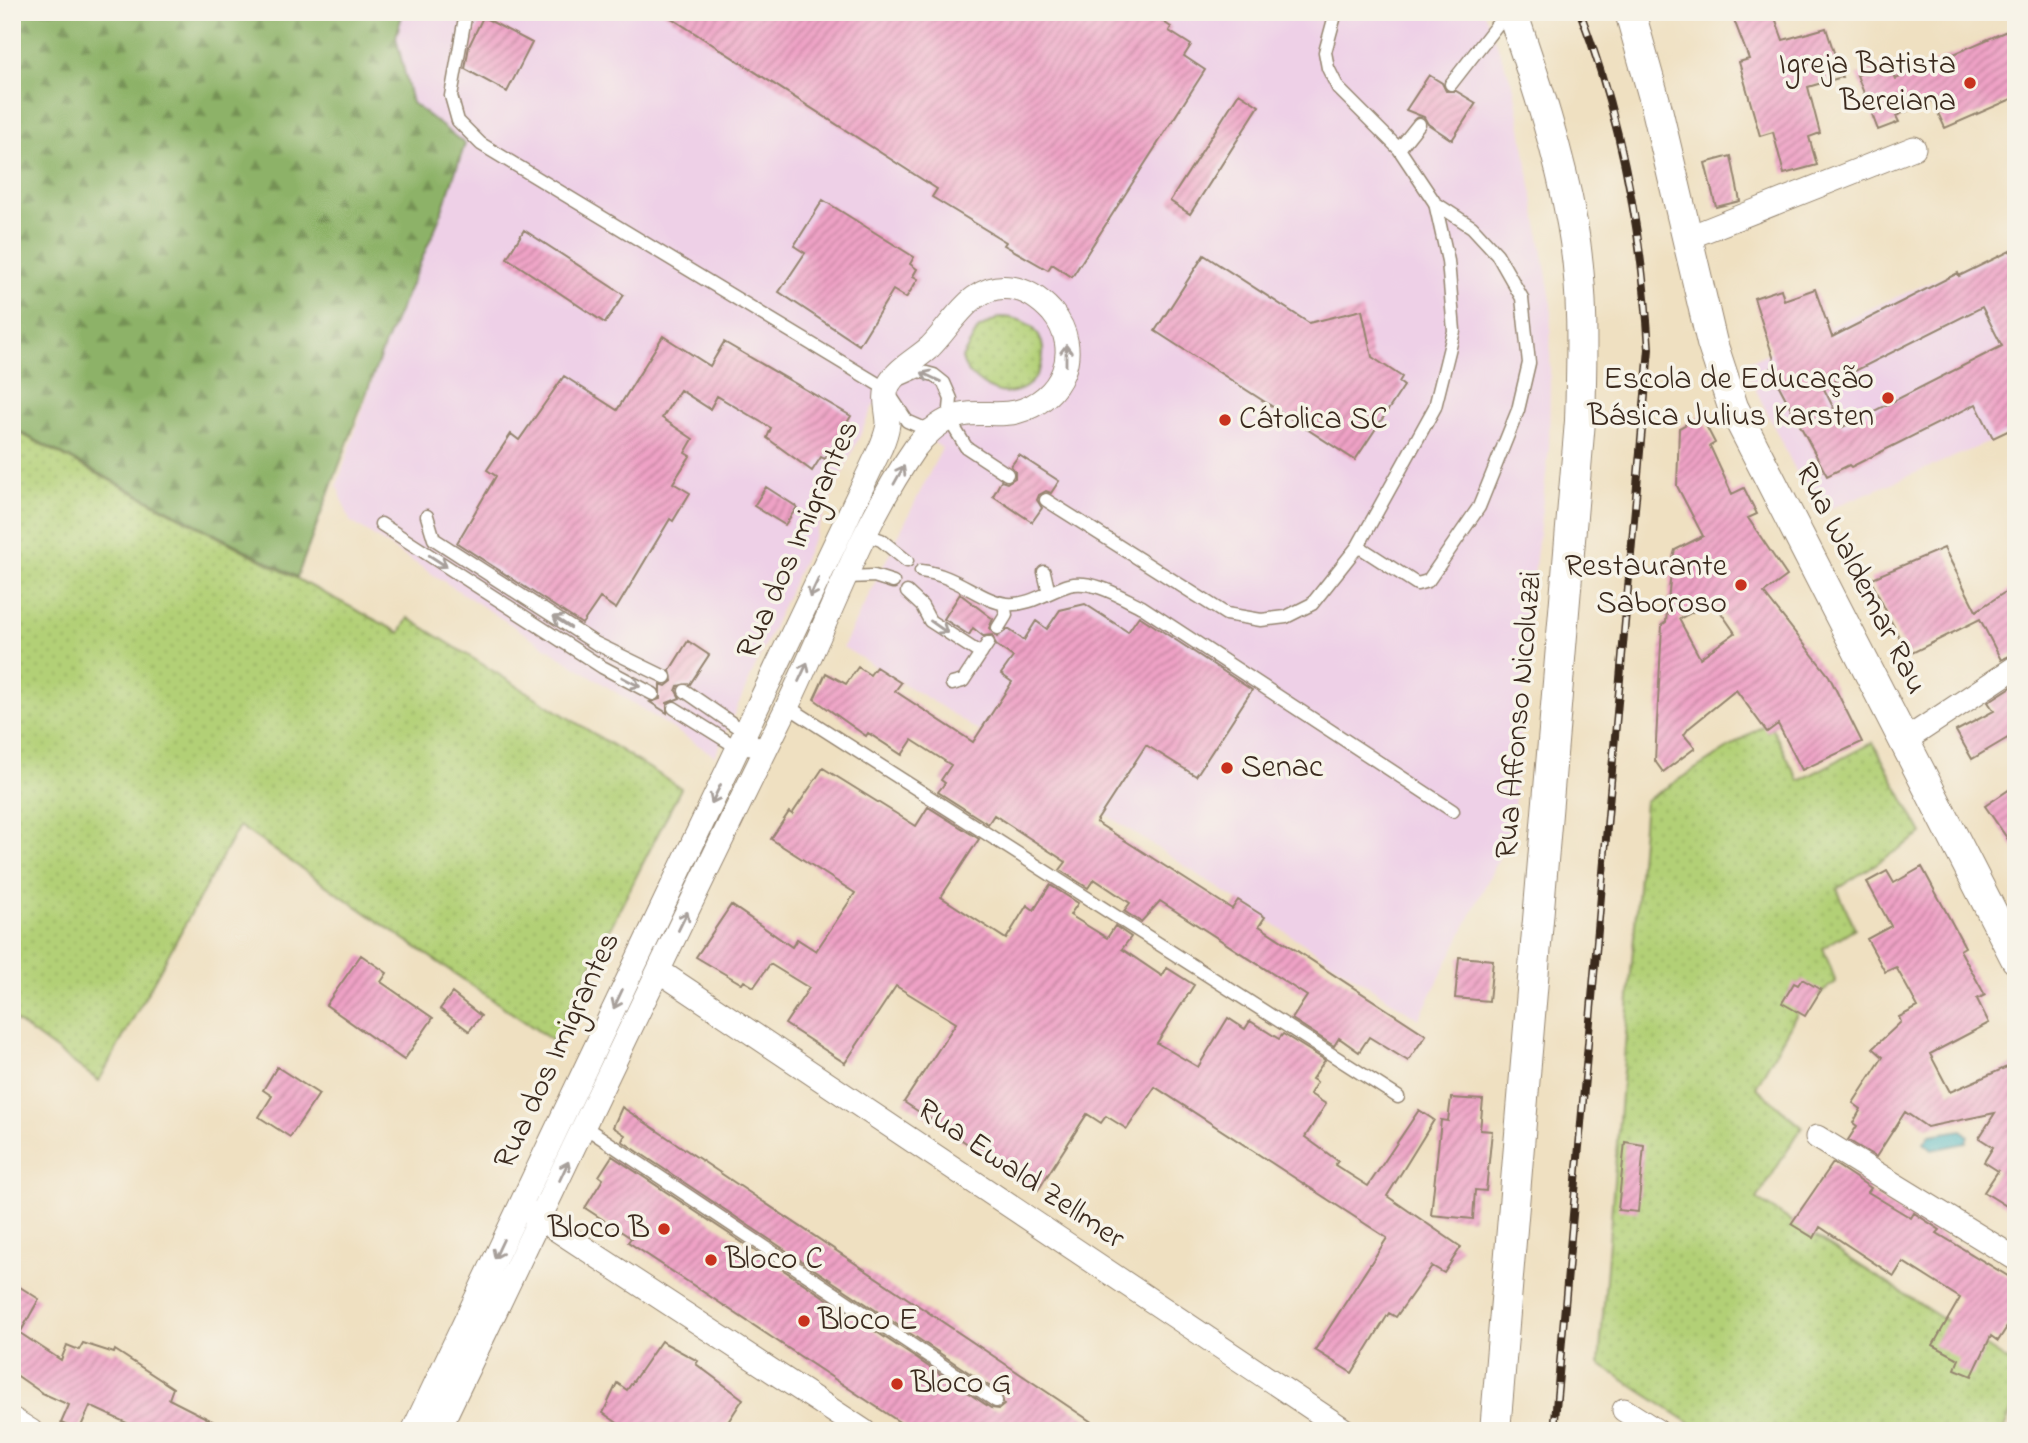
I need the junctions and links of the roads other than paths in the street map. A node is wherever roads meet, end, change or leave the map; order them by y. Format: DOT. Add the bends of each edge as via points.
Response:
graph roads {
  1 [pos="466,12"];
  2 [pos="1336,12"];
  3 [pos="1509,12"];
  4 [pos="1630,12"];
  5 [pos="1451,84"];
  6 [pos="1419,124"];
  7 [pos="1914,148"];
  8 [pos="1399,149"];
  9 [pos="1434,203"];
  10 [pos="1687,238"];
  11 [pos="886,389"];
  12 [pos="949,419"];
  13 [pos="1007,474"];
  14 [pos="1046,500"];
  15 [pos="427,516"];
  16 [pos="381,524"];
  17 [pos="843,527"];
  18 [pos="866,535"];
  19 [pos="1358,546"];
  20 [pos="906,561"];
  21 [pos="921,570"];
  22 [pos="1044,572"];
  23 [pos="847,578"];
  24 [pos="893,582"];
  25 [pos="907,592"];
  26 [pos="1049,593"];
  27 [pos="1004,604"];
  28 [pos="998,628"];
  29 [pos="2016,667"];
  30 [pos="665,677"];
  31 [pos="952,684"];
  32 [pos="685,691"];
  33 [pos="653,694"];
  34 [pos="787,706"];
  35 [pos="674,708"];
  36 [pos="742,740"];
  37 [pos="1904,741"];
  38 [pos="764,751"];
  39 [pos="1453,811"];
  40 [pos="2016,959"];
  41 [pos="659,971"];
  42 [pos="1398,1097"];
  43 [pos="585,1127"];
  44 [pos="1817,1137"];
  45 [pos="519,1206"];
  46 [pos="541,1219"];
  47 [pos="2016,1259"];
  48 [pos="456,1368"];
  49 [pos="996,1401"];
  50 [pos="1623,1410"];
  51 [pos="12,1419"];
  52 [pos="31,1431"];
  53 [pos="412,1431"];
  54 [pos="438,1431"];
  55 [pos="864,1431"];
  56 [pos="1346,1431"];
  57 [pos="1494,1431"];
  58 [pos="1657,1431"];
  1 -- 11 [label="lane" via="451,96 458,121 481,144"];
  2 -- 8 [label="lane" via="1325,52 1328,68 1338,88"];
  3 -- 5 [label="lane"];
  3 -- 57 [label="street, Rua Affonso Nicoluzzi" via="1544,105 1573,225 1582,358 1513,1244"];
  4 -- 10 [label="street, Rua Waldemar Rau"];
  6 -- 8 [label="lane"];
  7 -- 10 [label="street"];
  8 -- 9 [label="lane"];
  9 -- 19 [label="lane" via="1448,261 1454,331 1435,407"];
  9 -- 19 [label="lane" via="1472,227 1497,254 1522,298 1529,363 1518,410 1479,507 1428,581 1417,584"];
  10 -- 37 [label="street, Rua Waldemar Rau" via="1720,373 1733,407"];
  11 -- 12 [label="lane" via="899,413 914,426 923,428"];
  12 -- 11 [label="lane, one-way" via="951,399 934,375 910,374"];
  12 -- 11 [label="street, Rua dos Imigrantes, one-way" via="976,412 1016,412 1051,393 1064,376 1069,359 1066,339 1056,316 1039,299 1016,288 998,287 981,294"];
  11 -- 17 [label="street, Rua dos Imigrantes" via="888,425"];
  12 -- 13 [label="lane" via="966,447"];
  18 -- 12 [label="street, Rua dos Imigrantes, one-way" via="916,446"];
  14 -- 19 [label="lane" via="1226,614 1261,620 1286,617 1312,604"];
  30 -- 15 [label="lane, one-way" via="595,643 434,539"];
  16 -- 33 [label="lane, one-way" via="602,667"];
  17 -- 18 [label="lane"];
  17 -- 36 [label="street, Rua dos Imigrantes, one-way"];
  18 -- 20 [label="lane" via="881,540"];
  18 -- 23 [label="street, Rua dos Imigrantes"];
  21 -- 27 [label="lane" via="948,576"];
  22 -- 26 [label="lane"];
  23 -- 24 [label="lane" via="874,576"];
  34 -- 23 [label="street, Rua dos Imigrantes, one-way"];
  25 -- 31 [label="lane, one-way" via="930,621 984,649 963,681"];
  26 -- 27 [label="lane" via="1020,604"];
  26 -- 39 [label="lane" via="1072,584 1093,586 1142,607"];
  27 -- 28 [label="lane" via="1006,615"];
  29 -- 37 [label="street"];
  32 -- 36 [label="lane"];
  34 -- 38 [label="street, Rua dos Imigrantes"];
  34 -- 42 [label="lane"];
  35 -- 36 [label="lane"];
  36 -- 38 [label="lane"];
  36 -- 45 [label="street, Rua dos Imigrantes, one-way"];
  37 -- 40 [label="street, Rua Waldemar Rau"];
  41 -- 38 [label="street, Rua dos Imigrantes, one-way"];
  41 -- 43 [label="street, Rua dos Imigrantes"];
  41 -- 56 [label="street, Rua Ewald Zellmer"];
  46 -- 43 [label="street, Rua dos Imigrantes, one-way"];
  43 -- 49 [label="lane"];
  44 -- 47 [label="street"];
  45 -- 46 [label="street"];
  45 -- 48 [label="street, Rua dos Imigrantes, one-way"];
  46 -- 48 [label="street, Rua dos Imigrantes"];
  46 -- 55 [label="street"];
  48 -- 53 [label="street, Rua dos Imigrantes"];
  48 -- 54 [label="street, Rua dos Imigrantes"];
  50 -- 58 [label="street"];
  51 -- 52 [label="street"];
}
